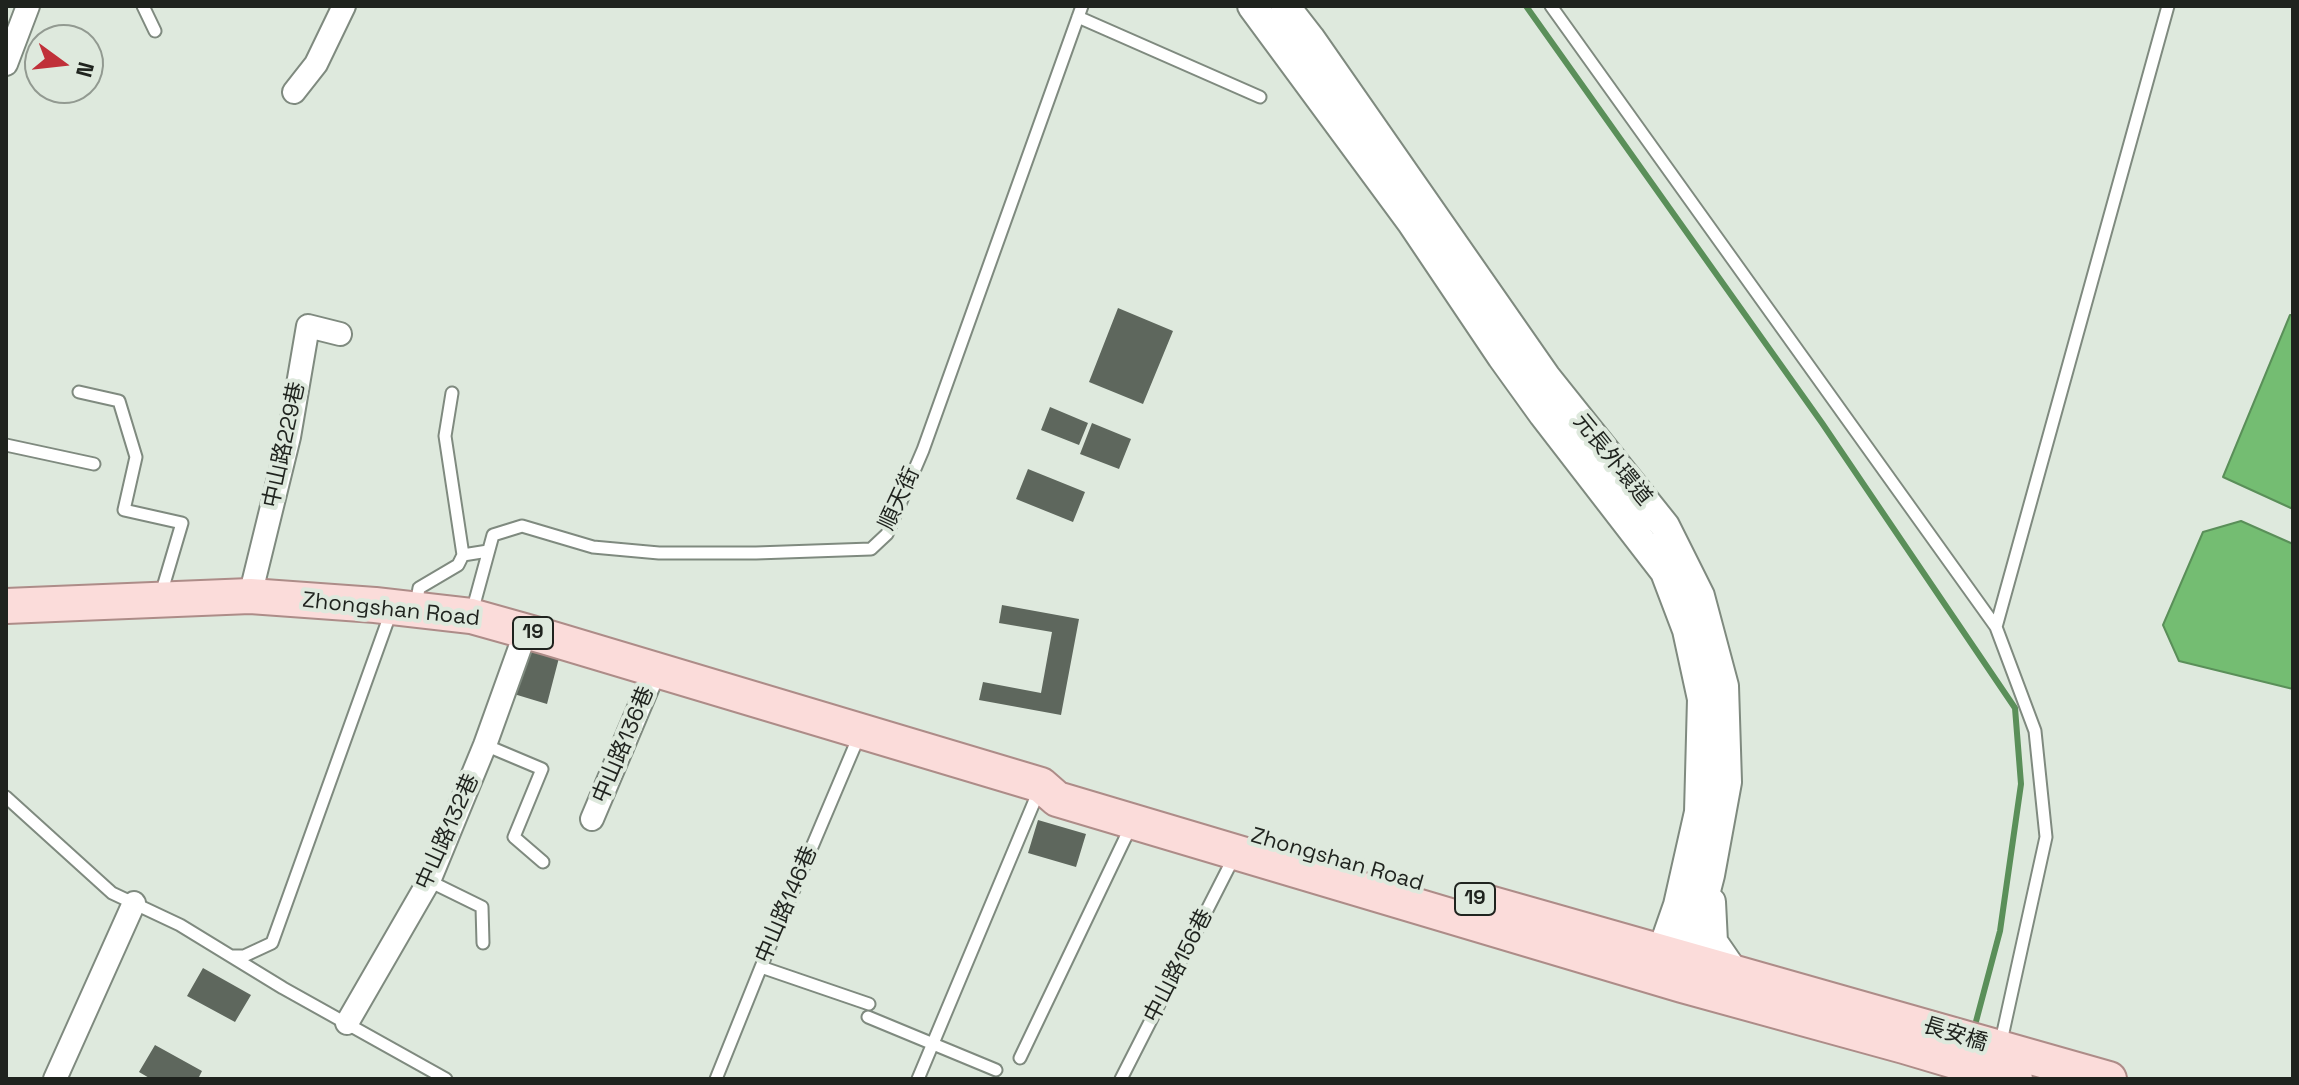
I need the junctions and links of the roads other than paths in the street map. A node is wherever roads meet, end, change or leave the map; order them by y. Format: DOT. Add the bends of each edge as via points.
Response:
graph roads {
  1 [pos="28,6"];
  2 [pos="143,6"];
  3 [pos="344,6"];
  4 [pos="1252,6"];
  5 [pos="1285,6"];
  6 [pos="1551,6"];
  7 [pos="2168,6"];
  8 [pos="1080,12"];
  9 [pos="155,31"];
  10 [pos="6,64"];
  11 [pos="294,92"];
  12 [pos="1260,97"];
  13 [pos="340,334"];
  14 [pos="79,392"];
  15 [pos="452,393"];
  16 [pos="6,445"];
  17 [pos="94,464"];
  18 [pos="488,551"];
  19 [pos="463,555"];
  20 [pos="250,596"];
  21 [pos="160,599"];
  22 [pos="6,606"];
  23 [pos="404,610"];
  24 [pos="471,616"];
  25 [pos="1996,627"];
  26 [pos="526,631"];
  27 [pos="655,670"];
  28 [pos="860,733"];
  29 [pos="485,745"];
  30 [pos="1041,785"];
  31 [pos="6,797"];
  32 [pos="592,819"];
  33 [pos="1133,822"];
  34 [pos="1236,853"];
  35 [pos="543,862"];
  36 [pos="1710,875"];
  37 [pos="429,881"];
  38 [pos="134,903"];
  39 [pos="483,943"];
  40 [pos="232,956"];
  41 [pos="761,967"];
  42 [pos="1671,969"];
  43 [pos="1735,974"];
  44 [pos="869,1004"];
  45 [pos="868,1017"];
  46 [pos="347,1023"];
  47 [pos="1907,1034"];
  48 [pos="935,1043"];
  49 [pos="1020,1058"];
  50 [pos="996,1070"];
  51 [pos="2000,1070"];
  52 [pos="55,1079"];
  53 [pos="446,1079"];
  54 [pos="716,1079"];
  55 [pos="918,1079"];
  56 [pos="1121,1079"];
  57 [pos="2109,1079"];
  1 -- 10 [label="street"];
  2 -- 9 [label="lane"];
  3 -- 11 [label="street" via="316,64"];
  4 -- 42 [label="street, 元長外環道" via="1412,223 1543,414 1665,572 1687,630 1702,699 1699,812 1678,905"];
  5 -- 36 [label="street, 元長外環道" via="1546,377 1665,526 1700,596 1724,686 1727,782"];
  6 -- 25 [label="lane"];
  7 -- 25 [label="lane"];
  8 -- 12 [label="lane"];
  8 -- 18 [label="lane, 順天街" via="923,450 879,542 871,549 659,553 593,547 522,526 493,535"];
  13 -- 20 [label="street, 中山路229巷" via="308,326 289,437"];
  14 -- 21 [label="lane" via="119,401 136,457 124,510 182,523"];
  15 -- 19 [label="lane" via="445,436"];
  16 -- 17 [label="lane"];
  18 -- 19 [label="lane"];
  18 -- 24 [label="lane"];
  19 -- 23 [label="lane" via="458,565 419,588"];
  20 -- 21 [label="main road, Zhongshan Road / 19"];
  20 -- 23 [label="main road, Zhongshan Road / 19"];
  21 -- 22 [label="main road, Zhongshan Road / 19"];
  23 -- 24 [label="main road, Zhongshan Road / 19"];
  23 -- 40 [label="lane" via="272,943"];
  24 -- 26 [label="main road, Zhongshan Road / 19"];
  25 -- 51 [label="lane" via="2035,731 2046,837"];
  26 -- 27 [label="main road, Zhongshan Road / 19"];
  26 -- 29 [label="street, 中山路132巷"];
  27 -- 28 [label="main road, Zhongshan Road / 19"];
  27 -- 32 [label="street, 中山路136巷"];
  28 -- 30 [label="main road, Zhongshan Road / 19"];
  28 -- 41 [label="lane, 中山路146巷"];
  29 -- 35 [label="lane" via="542,769 514,837"];
  29 -- 37 [label="street, 中山路132巷"];
  30 -- 33 [label="main road, Zhongshan Road / 19" via="1057,799"];
  30 -- 42 [label="main road, Zhongshan Road / 19" via="1061,781"];
  30 -- 48 [label="lane"];
  31 -- 38 [label="lane" via="112,893"];
  33 -- 34 [label="main road, Zhongshan Road / 19"];
  33 -- 49 [label="lane"];
  34 -- 42 [label="main road, Zhongshan Road / 19"];
  34 -- 56 [label="lane, 中山路156巷"];
  36 -- 42 [label="street, 元長外環道"];
  36 -- 43 [label="street" via="1713,942"];
  37 -- 39 [label="lane" via="482,907"];
  37 -- 46 [label="street, 中山路132巷"];
  38 -- 40 [label="lane"];
  38 -- 52 [label="street"];
  40 -- 46 [label="lane"];
  41 -- 44 [label="lane"];
  41 -- 54 [label="lane, 中山路146巷"];
  42 -- 43 [label="main road, Zhongshan Road / 19"];
  42 -- 47 [label="main road, Zhongshan Road / 19"];
  43 -- 47 [label="main road, Zhongshan Road / 19"];
  45 -- 48 [label="lane"];
  46 -- 53 [label="lane"];
  47 -- 51 [label="main road, 長安橋 / 19"];
  48 -- 50 [label="lane"];
  48 -- 55 [label="lane"];
  51 -- 57 [label="main road, 19"];
}
